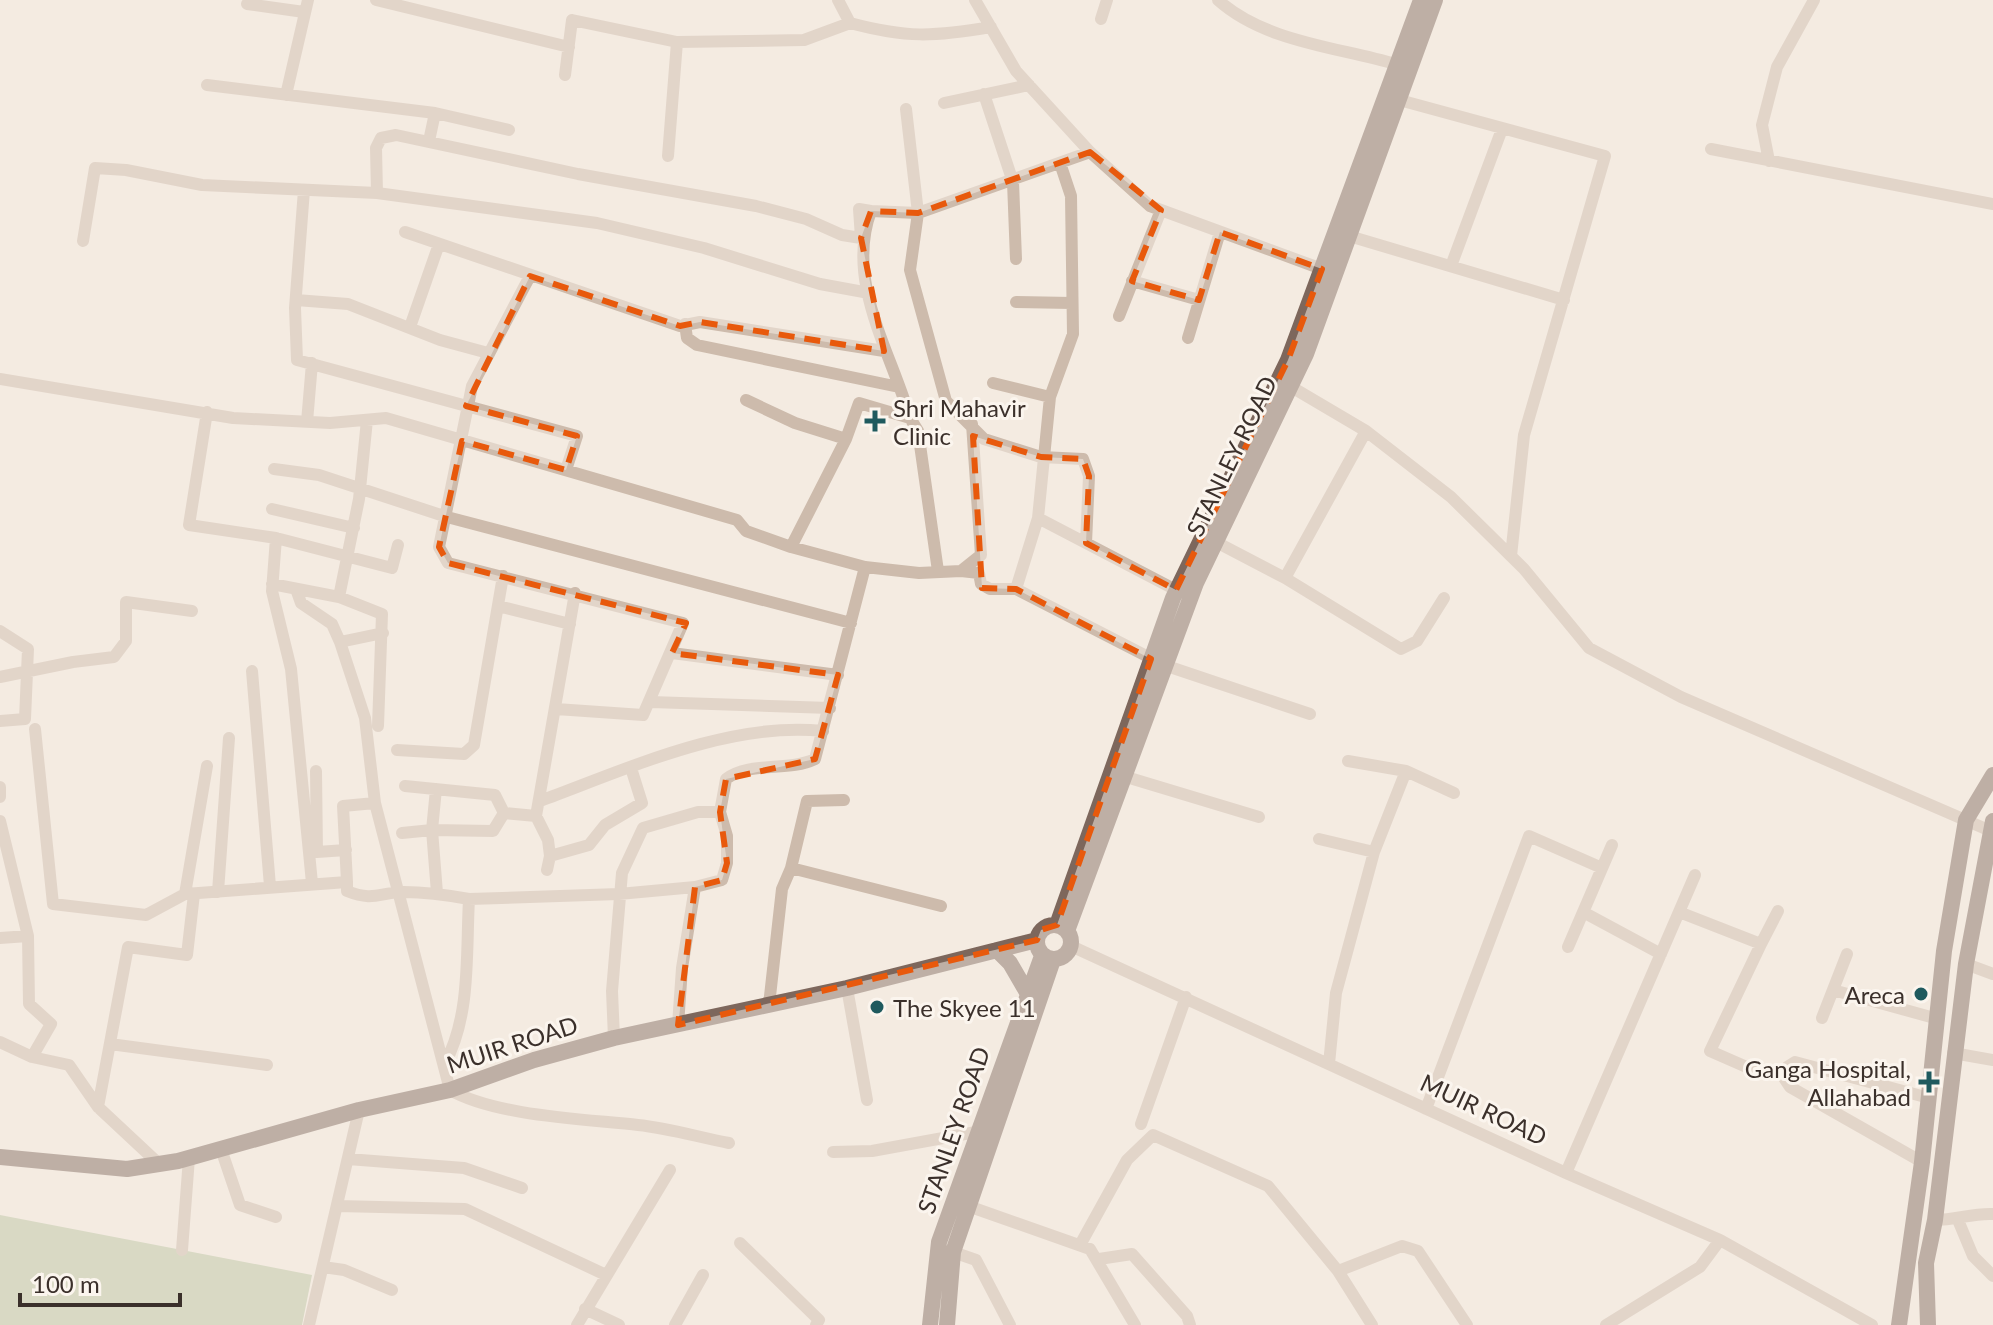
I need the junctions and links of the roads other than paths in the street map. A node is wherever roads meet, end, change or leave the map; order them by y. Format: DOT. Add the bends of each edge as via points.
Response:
graph roads {
  1 [pos="376,0"];
  2 [pos="838,0"];
  3 [pos="975,0"];
  4 [pos="1107,0"];
  5 [pos="1218,0"];
  6 [pos="1421,0"];
  7 [pos="1435,0"];
  8 [pos="1814,0"];
  9 [pos="247,4"];
  10 [pos="306,6"];
  11 [pos="1101,19"];
  12 [pos="850,23"];
  13 [pos="991,27"];
  14 [pos="677,42"];
  15 [pos="569,47"];
  16 [pos="1395,64"];
  17 [pos="565,75"];
  18 [pos="207,85"];
  19 [pos="1029,85"];
  20 [pos="984,94"];
  21 [pos="286,95"];
  22 [pos="1391,98"];
  23 [pos="944,103"];
  24 [pos="906,109"];
  25 [pos="435,113"];
  26 [pos="1502,129"];
  27 [pos="509,130"];
  28 [pos="429,141"];
  29 [pos="1711,149"];
  30 [pos="1090,152"];
  31 [pos="668,156"];
  32 [pos="1769,161"];
  33 [pos="1060,163"];
  34 [pos="1013,182"];
  35 [pos="304,190"];
  36 [pos="377,193"];
  37 [pos="1993,204"];
  38 [pos="1161,210"];
  39 [pos="918,213"];
  40 [pos="405,232"];
  41 [pos="1220,232"];
  42 [pos="1349,236"];
  43 [pos="861,238"];
  44 [pos="83,241"];
  45 [pos="439,244"];
  46 [pos="1016,259"];
  47 [pos="1451,266"];
  48 [pos="1322,269"];
  49 [pos="530,276"];
  50 [pos="1132,281"];
  51 [pos="869,293"];
  52 [pos="296,300"];
  53 [pos="1199,300"];
  54 [pos="1564,300"];
  55 [pos="1016,302"];
  56 [pos="1072,303"];
  57 [pos="1119,316"];
  58 [pos="685,324"];
  59 [pos="410,327"];
  60 [pos="1188,338"];
  61 [pos="884,351"];
  62 [pos="488,353"];
  63 [pos="312,363"];
  64 [pos="0,379"];
  65 [pos="993,383"];
  66 [pos="1286,383"];
  67 [pos="899,387"];
  68 [pos="1050,397"];
  69 [pos="746,400"];
  70 [pos="466,406"];
  71 [pos="207,412"];
  72 [pos="910,418"];
  73 [pos="367,420"];
  74 [pos="307,422"];
  75 [pos="972,424"];
  76 [pos="1366,431"];
  77 [pos="846,439"];
  78 [pos="462,441"];
  79 [pos="1041,457"];
  80 [pos="274,469"];
  81 [pos="566,470"];
  82 [pos="360,491"];
  83 [pos="272,509"];
  84 [pos="447,517"];
  85 [pos="1038,518"];
  86 [pos="354,528"];
  87 [pos="276,538"];
  88 [pos="1216,542"];
  89 [pos="1086,543"];
  90 [pos="398,545"];
  91 [pos="791,547"];
  92 [pos="1511,556"];
  93 [pos="348,557"];
  94 [pos="865,567"];
  95 [pos="938,571"];
  96 [pos="961,571"];
  97 [pos="503,576"];
  98 [pos="1285,578"];
  99 [pos="272,584"];
  100 [pos="296,589"];
  101 [pos="1016,589"];
  102 [pos="1176,590"];
  103 [pos="575,593"];
  104 [pos="339,597"];
  105 [pos="1444,598"];
  106 [pos="498,606"];
  107 [pos="192,611"];
  108 [pos="851,623"];
  109 [pos="570,624"];
  110 [pos="0,631"];
  111 [pos="383,633"];
  112 [pos="340,642"];
  113 [pos="672,653"];
  114 [pos="1158,662"];
  115 [pos="252,671"];
  116 [pos="27,673"];
  117 [pos="838,675"];
  118 [pos="0,677"];
  119 [pos="651,702"];
  120 [pos="830,708"];
  121 [pos="556,709"];
  122 [pos="1310,714"];
  123 [pos="0,721"];
  124 [pos="378,726"];
  125 [pos="35,729"];
  126 [pos="823,731"];
  127 [pos="229,738"];
  128 [pos="397,750"];
  129 [pos="1348,761"];
  130 [pos="207,766"];
  131 [pos="631,768"];
  132 [pos="316,771"];
  133 [pos="1406,771"];
  134 [pos="1993,775"];
  135 [pos="1123,776"];
  136 [pos="405,786"];
  137 [pos="0,787"];
  138 [pos="436,789"];
  139 [pos="1454,793"];
  140 [pos="0,797"];
  141 [pos="844,800"];
  142 [pos="540,801"];
  143 [pos="375,803"];
  144 [pos="720,812"];
  145 [pos="504,813"];
  146 [pos="536,816"];
  147 [pos="1259,817"];
  148 [pos="1966,820"];
  149 [pos="0,821"];
  150 [pos="1992,828"];
  151 [pos="432,830"];
  152 [pos="402,833"];
  153 [pos="1319,839"];
  154 [pos="1612,845"];
  155 [pos="346,850"];
  156 [pos="1374,852"];
  157 [pos="550,856"];
  158 [pos="791,868"];
  159 [pos="1602,868"];
  160 [pos="547,870"];
  161 [pos="1695,875"];
  162 [pos="347,882"];
  163 [pos="312,883"];
  164 [pos="270,886"];
  165 [pos="695,887"];
  166 [pos="218,892"];
  167 [pos="399,892"];
  168 [pos="437,893"];
  169 [pos="190,894"];
  170 [pos="619,894"];
  171 [pos="469,899"];
  172 [pos="941,906"];
  173 [pos="1778,911"];
  174 [pos="1583,912"];
  175 [pos="1679,912"];
  176 [pos="1065,934"];
  177 [pos="28,936"];
  178 [pos="0,938"];
  179 [pos="1761,944"];
  180 [pos="1568,947"];
  181 [pos="997,950"];
  182 [pos="1044,952"];
  183 [pos="1661,954"];
  184 [pos="1847,954"];
  185 [pos="1966,964"];
  186 [pos="1993,974"];
  187 [pos="847,988"];
  188 [pos="1833,990"];
  189 [pos="1028,994"];
  190 [pos="1186,997"];
  191 [pos="769,1005"];
  192 [pos="1822,1018"];
  193 [pos="1938,1019"];
  194 [pos="678,1025"];
  195 [pos="614,1038"];
  196 [pos="0,1042"];
  197 [pos="110,1044"];
  198 [pos="1953,1053"];
  199 [pos="32,1057"];
  200 [pos="1993,1060"];
  201 [pos="445,1063"];
  202 [pos="1329,1064"];
  203 [pos="267,1065"];
  204 [pos="1758,1072"];
  205 [pos="450,1090"];
  206 [pos="1929,1098"];
  207 [pos="867,1100"];
  208 [pos="98,1107"];
  209 [pos="1426,1109"];
  210 [pos="359,1110"];
  211 [pos="1141,1124"];
  212 [pos="976,1132"];
  213 [pos="729,1143"];
  214 [pos="221,1149"];
  215 [pos="833,1152"];
  216 [pos="0,1157"];
  217 [pos="189,1158"];
  218 [pos="348,1159"];
  219 [pos="1922,1162"];
  220 [pos="159,1164"];
  221 [pos="670,1170"];
  222 [pos="1566,1173"];
  223 [pos="522,1188"];
  224 [pos="337,1206"];
  225 [pos="968,1206"];
  226 [pos="1993,1214"];
  227 [pos="276,1217"];
  228 [pos="1935,1220"];
  229 [pos="1958,1220"];
  230 [pos="1720,1240"];
  231 [pos="740,1243"];
  232 [pos="1080,1245"];
  233 [pos="182,1250"];
  234 [pos="953,1252"];
  235 [pos="1099,1259"];
  236 [pos="323,1267"];
  237 [pos="1338,1271"];
  238 [pos="606,1275"];
  239 [pos="703,1275"];
  240 [pos="1993,1276"];
  241 [pos="392,1290"];
  242 [pos="585,1309"];
  243 [pos="309,1325"];
  244 [pos="577,1325"];
  245 [pos="619,1325"];
  246 [pos="675,1325"];
  247 [pos="816,1325"];
  248 [pos="930,1325"];
  249 [pos="947,1325"];
  250 [pos="1010,1325"];
  251 [pos="1135,1325"];
  252 [pos="1190,1325"];
  253 [pos="1372,1325"];
  254 [pos="1467,1325"];
  255 [pos="1606,1325"];
  256 [pos="1872,1325"];
  257 [pos="1899,1325"];
  258 [pos="1908,1325"];
  259 [pos="1928,1325"];
  1 -- 15 [label="street"];
  2 -- 12 [label="street"];
  3 -- 13 [label="street"];
  4 -- 11 [label="street"];
  5 -- 16 [label="street" via="1235,15 1285,36"];
  6 -- 16 [label="main road, STANLEY ROAD"];
  7 -- 22 [label="main road, STANLEY ROAD"];
  8 -- 32 [label="street" via="1777,67 1762,125"];
  9 -- 10 [label="street"];
  10 -- 21 [label="street"];
  12 -- 13 [label="street" via="936,37"];
  12 -- 14 [label="street" via="804,40"];
  13 -- 19 [label="street"];
  14 -- 15 [label="street" via="572,20"];
  14 -- 31 [label="street"];
  15 -- 17 [label="street"];
  16 -- 22 [label="main road, STANLEY ROAD"];
  18 -- 21 [label="street"];
  19 -- 20 [label="street"];
  19 -- 30 [label="street"];
  20 -- 23 [label="street"];
  20 -- 34 [label="street"];
  21 -- 25 [label="street"];
  22 -- 26 [label="street"];
  22 -- 42 [label="main road, STANLEY ROAD"];
  22 -- 48 [label="main road, STANLEY ROAD"];
  24 -- 39 [label="street"];
  25 -- 27 [label="street"];
  25 -- 28 [label="street"];
  26 -- 47 [label="street"];
  26 -- 54 [label="street" via="1605,156"];
  28 -- 36 [label="street" via="381,138 376,148"];
  28 -- 43 [label="street" via="756,206"];
  29 -- 32 [label="street"];
  30 -- 33 [label="street"];
  30 -- 38 [label="street"];
  32 -- 37 [label="street"];
  33 -- 34 [label="street"];
  33 -- 56 [label="street" via="1071,196"];
  34 -- 39 [label="street"];
  34 -- 46 [label="street"];
  35 -- 36 [label="street"];
  35 -- 44 [label="street" via="202,185 95,168"];
  35 -- 52 [label="street"];
  36 -- 51 [label="street" via="597,223"];
  38 -- 41 [label="street"];
  38 -- 50 [label="street"];
  39 -- 43 [label="street" via="871,211"];
  39 -- 75 [label="street" via="910,270 925,338 946,401"];
  40 -- 45 [label="street"];
  41 -- 48 [label="street"];
  41 -- 53 [label="street"];
  42 -- 47 [label="street"];
  42 -- 66 [label="main road, STANLEY ROAD"];
  43 -- 51 [label="street"];
  45 -- 49 [label="street"];
  45 -- 59 [label="street"];
  47 -- 54 [label="street"];
  48 -- 66 [label="main road, STANLEY ROAD"];
  49 -- 58 [label="street"];
  49 -- 62 [label="street"];
  50 -- 53 [label="street"];
  50 -- 57 [label="street"];
  51 -- 61 [label="street"];
  52 -- 59 [label="street" via="348,304"];
  52 -- 63 [label="street" via="297,360"];
  53 -- 60 [label="street"];
  54 -- 92 [label="street" via="1524,435"];
  55 -- 56 [label="street"];
  56 -- 68 [label="street" via="1073,334"];
  58 -- 61 [label="street"];
  58 -- 67 [label="street" via="687,338 697,345"];
  59 -- 62 [label="street"];
  61 -- 67 [label="street"];
  62 -- 70 [label="street"];
  63 -- 70 [label="street"];
  63 -- 74 [label="street"];
  64 -- 71 [label="street"];
  65 -- 68 [label="street"];
  66 -- 76 [label="street"];
  66 -- 88 [label="main road, STANLEY ROAD"];
  66 -- 102 [label="main road, STANLEY ROAD"];
  67 -- 72 [label="street"];
  68 -- 79 [label="street"];
  69 -- 77 [label="street"];
  70 -- 78 [label="street"];
  70 -- 81 [label="street" via="577,436"];
  71 -- 74 [label="street"];
  71 -- 87 [label="street" via="189,525"];
  72 -- 77 [label="street" via="859,403"];
  72 -- 95 [label="street" via="918,431"];
  73 -- 74 [label="street"];
  73 -- 78 [label="street" via="386,418"];
  73 -- 82 [label="street"];
  75 -- 79 [label="street" via="984,439"];
  75 -- 96 [label="street" via="981,555"];
  76 -- 92 [label="street" via="1451,497"];
  76 -- 98 [label="street"];
  77 -- 91 [label="street"];
  78 -- 81 [label="street"];
  78 -- 84 [label="street"];
  79 -- 85 [label="street"];
  79 -- 89 [label="street" via="1083,459 1089,476"];
  80 -- 82 [label="street" via="319,475"];
  81 -- 91 [label="street" via="737,520 746,531"];
  82 -- 84 [label="street"];
  82 -- 86 [label="street"];
  83 -- 86 [label="street"];
  84 -- 97 [label="street" via="439,547 448,563"];
  84 -- 108 [label="street"];
  85 -- 89 [label="street"];
  85 -- 101 [label="street"];
  86 -- 93 [label="street"];
  87 -- 93 [label="street"];
  87 -- 99 [label="street"];
  88 -- 98 [label="street"];
  88 -- 114 [label="main road, STANLEY ROAD"];
  89 -- 102 [label="street"];
  90 -- 93 [label="street" via="392,568"];
  91 -- 94 [label="street"];
  92 -- 148 [label="street" via="1589,648 1681,697"];
  93 -- 104 [label="street"];
  94 -- 95 [label="street"];
  94 -- 108 [label="street"];
  95 -- 96 [label="street"];
  96 -- 101 [label="street" via="979,573 981,584 990,589"];
  97 -- 103 [label="street"];
  97 -- 106 [label="street"];
  98 -- 105 [label="street" via="1401,649 1417,641"];
  99 -- 100 [label="street"];
  99 -- 163 [label="street" via="291,669"];
  100 -- 104 [label="street"];
  100 -- 112 [label="street" via="301,603 332,624"];
  101 -- 114 [label="street"];
  102 -- 114 [label="main road, STANLEY ROAD"];
  103 -- 109 [label="street"];
  103 -- 113 [label="street" via="683,623"];
  104 -- 111 [label="street" via="382,614"];
  106 -- 109 [label="street"];
  106 -- 128 [label="street" via="474,745 464,754"];
  107 -- 116 [label="street" via="126,602 126,641 114,657"];
  108 -- 117 [label="street"];
  109 -- 121 [label="street"];
  110 -- 116 [label="street" via="28,649"];
  111 -- 112 [label="street"];
  111 -- 124 [label="street"];
  112 -- 143 [label="street" via="365,718"];
  113 -- 117 [label="street"];
  113 -- 119 [label="street"];
  114 -- 122 [label="street"];
  114 -- 135 [label="main road, STANLEY ROAD"];
  114 -- 176 [label="main road, STANLEY ROAD"];
  115 -- 164 [label="street"];
  116 -- 118 [label="street"];
  116 -- 123 [label="street" via="25,719"];
  117 -- 120 [label="street"];
  119 -- 120 [label="street"];
  119 -- 121 [label="street" via="643,715"];
  120 -- 126 [label="street"];
  121 -- 142 [label="street"];
  125 -- 169 [label="street" via="53,904 146,915"];
  126 -- 131 [label="street" via="789,727 743,733"];
  126 -- 144 [label="street" via="815,759 798,767 735,772 726,779"];
  127 -- 166 [label="street"];
  129 -- 133 [label="street"];
  130 -- 169 [label="street"];
  131 -- 142 [label="street"];
  131 -- 157 [label="street" via="642,803 605,825 589,845"];
  132 -- 155 [label="street" via="317,852"];
  133 -- 139 [label="street"];
  133 -- 156 [label="street"];
  134 -- 148 [label="main road"];
  135 -- 147 [label="street"];
  135 -- 176 [label="main road, STANLEY ROAD"];
  136 -- 138 [label="street"];
  137 -- 140 [label="street"];
  138 -- 145 [label="street" via="495,795"];
  138 -- 151 [label="street"];
  141 -- 158 [label="street" via="807,801"];
  142 -- 146 [label="street"];
  143 -- 155 [label="street" via="343,806"];
  143 -- 167 [label="street"];
  144 -- 165 [label="street" via="727,836 722,880"];
  144 -- 170 [label="street" via="698,812 643,828 622,873"];
  145 -- 146 [label="street"];
  145 -- 151 [label="street" via="493,831"];
  146 -- 157 [label="street"];
  148 -- 150 [label="street"];
  148 -- 193 [label="main road"];
  149 -- 177 [label="street"];
  150 -- 185 [label="main road"];
  151 -- 152 [label="street"];
  151 -- 168 [label="street"];
  153 -- 156 [label="street"];
  154 -- 159 [label="street"];
  155 -- 162 [label="street"];
  156 -- 202 [label="street" via="1336,993"];
  157 -- 160 [label="street"];
  158 -- 172 [label="street"];
  158 -- 191 [label="street" via="782,889"];
  159 -- 174 [label="street"];
  159 -- 209 [label="street" via="1529,836"];
  161 -- 175 [label="street"];
  162 -- 163 [label="street"];
  162 -- 167 [label="street" via="347,891 356,895 380,898"];
  163 -- 164 [label="street"];
  164 -- 166 [label="street"];
  165 -- 170 [label="street"];
  165 -- 194 [label="street"];
  166 -- 169 [label="street"];
  167 -- 168 [label="street"];
  167 -- 201 [label="street"];
  168 -- 171 [label="street"];
  169 -- 197 [label="street" via="187,955 128,947"];
  170 -- 171 [label="street"];
  170 -- 195 [label="street"];
  171 -- 201 [label="street" via="462,1006 455,1045"];
  173 -- 179 [label="street"];
  174 -- 180 [label="street"];
  174 -- 183 [label="street"];
  175 -- 179 [label="street"];
  175 -- 183 [label="street"];
  176 -- 182 [label="main road" via="1065,956"];
  176 -- 182 [label="main road" via="1041,930"];
  176 -- 190 [label="street, MUIR ROAD"];
  177 -- 178 [label="street"];
  177 -- 199 [label="street" via="29,1004 51,1024"];
  179 -- 204 [label="street" via="1710,1051"];
  181 -- 182 [label="main road, MUIR ROAD"];
  181 -- 187 [label="main road, MUIR ROAD"];
  181 -- 189 [label="main road"];
  182 -- 189 [label="main road, STANLEY ROAD"];
  182 -- 225 [label="main road, STANLEY ROAD"];
  183 -- 222 [label="street"];
  184 -- 188 [label="street"];
  185 -- 186 [label="street"];
  185 -- 198 [label="main road"];
  187 -- 191 [label="main road, MUIR ROAD"];
  187 -- 207 [label="street"];
  188 -- 192 [label="street"];
  188 -- 193 [label="street"];
  189 -- 212 [label="main road, STANLEY ROAD"];
  190 -- 202 [label="street, MUIR ROAD"];
  190 -- 211 [label="street"];
  191 -- 194 [label="main road, MUIR ROAD"];
  193 -- 206 [label="main road"];
  194 -- 195 [label="main road, MUIR ROAD"];
  195 -- 205 [label="main road, MUIR ROAD"];
  196 -- 199 [label="street"];
  197 -- 203 [label="street"];
  197 -- 208 [label="street"];
  198 -- 200 [label="street"];
  198 -- 228 [label="main road"];
  199 -- 208 [label="street" via="69,1065"];
  201 -- 205 [label="street"];
  202 -- 209 [label="street, MUIR ROAD"];
  205 -- 210 [label="main road, MUIR ROAD"];
  205 -- 213 [label="street" via="480,1102"];
  206 -- 219 [label="main road"];
  206 -- 219 [label="street" via="1795,1062 1784,1078 1790,1087"];
  208 -- 220 [label="street"];
  209 -- 222 [label="street, MUIR ROAD"];
  210 -- 214 [label="main road, MUIR ROAD"];
  210 -- 218 [label="street"];
  212 -- 215 [label="street" via="872,1151"];
  212 -- 248 [label="main road, STANLEY ROAD" via="937,1251"];
  214 -- 217 [label="main road, MUIR ROAD"];
  214 -- 227 [label="street" via="240,1205"];
  216 -- 220 [label="main road, MUIR ROAD" via="127,1169"];
  217 -- 220 [label="main road, MUIR ROAD"];
  217 -- 233 [label="street"];
  218 -- 223 [label="street" via="464,1168"];
  218 -- 224 [label="street"];
  219 -- 257 [label="main road"];
  221 -- 238 [label="street"];
  222 -- 230 [label="street, MUIR ROAD"];
  224 -- 236 [label="street"];
  224 -- 238 [label="street" via="465,1209"];
  225 -- 232 [label="street"];
  225 -- 234 [label="main road, STANLEY ROAD"];
  226 -- 229 [label="street" via="1971,1213"];
  228 -- 229 [label="street"];
  228 -- 259 [label="main road" via="1926,1263"];
  229 -- 240 [label="street" via="1973,1256"];
  230 -- 255 [label="street" via="1700,1267"];
  230 -- 256 [label="street, MUIR ROAD"];
  231 -- 247 [label="street" via="819,1320"];
  232 -- 235 [label="street"];
  232 -- 237 [label="street" via="1127,1160 1153,1135 1268,1186"];
  234 -- 249 [label="main road, STANLEY ROAD"];
  234 -- 250 [label="street" via="976,1260"];
  235 -- 251 [label="street"];
  235 -- 252 [label="street" via="1132,1254"];
  236 -- 241 [label="street"];
  236 -- 243 [label="street"];
  237 -- 253 [label="street"];
  237 -- 254 [label="street" via="1402,1246 1418,1251"];
  238 -- 242 [label="street"];
  239 -- 246 [label="street"];
  242 -- 244 [label="street"];
  242 -- 245 [label="street"];
  257 -- 258 [label="main road"];
}
